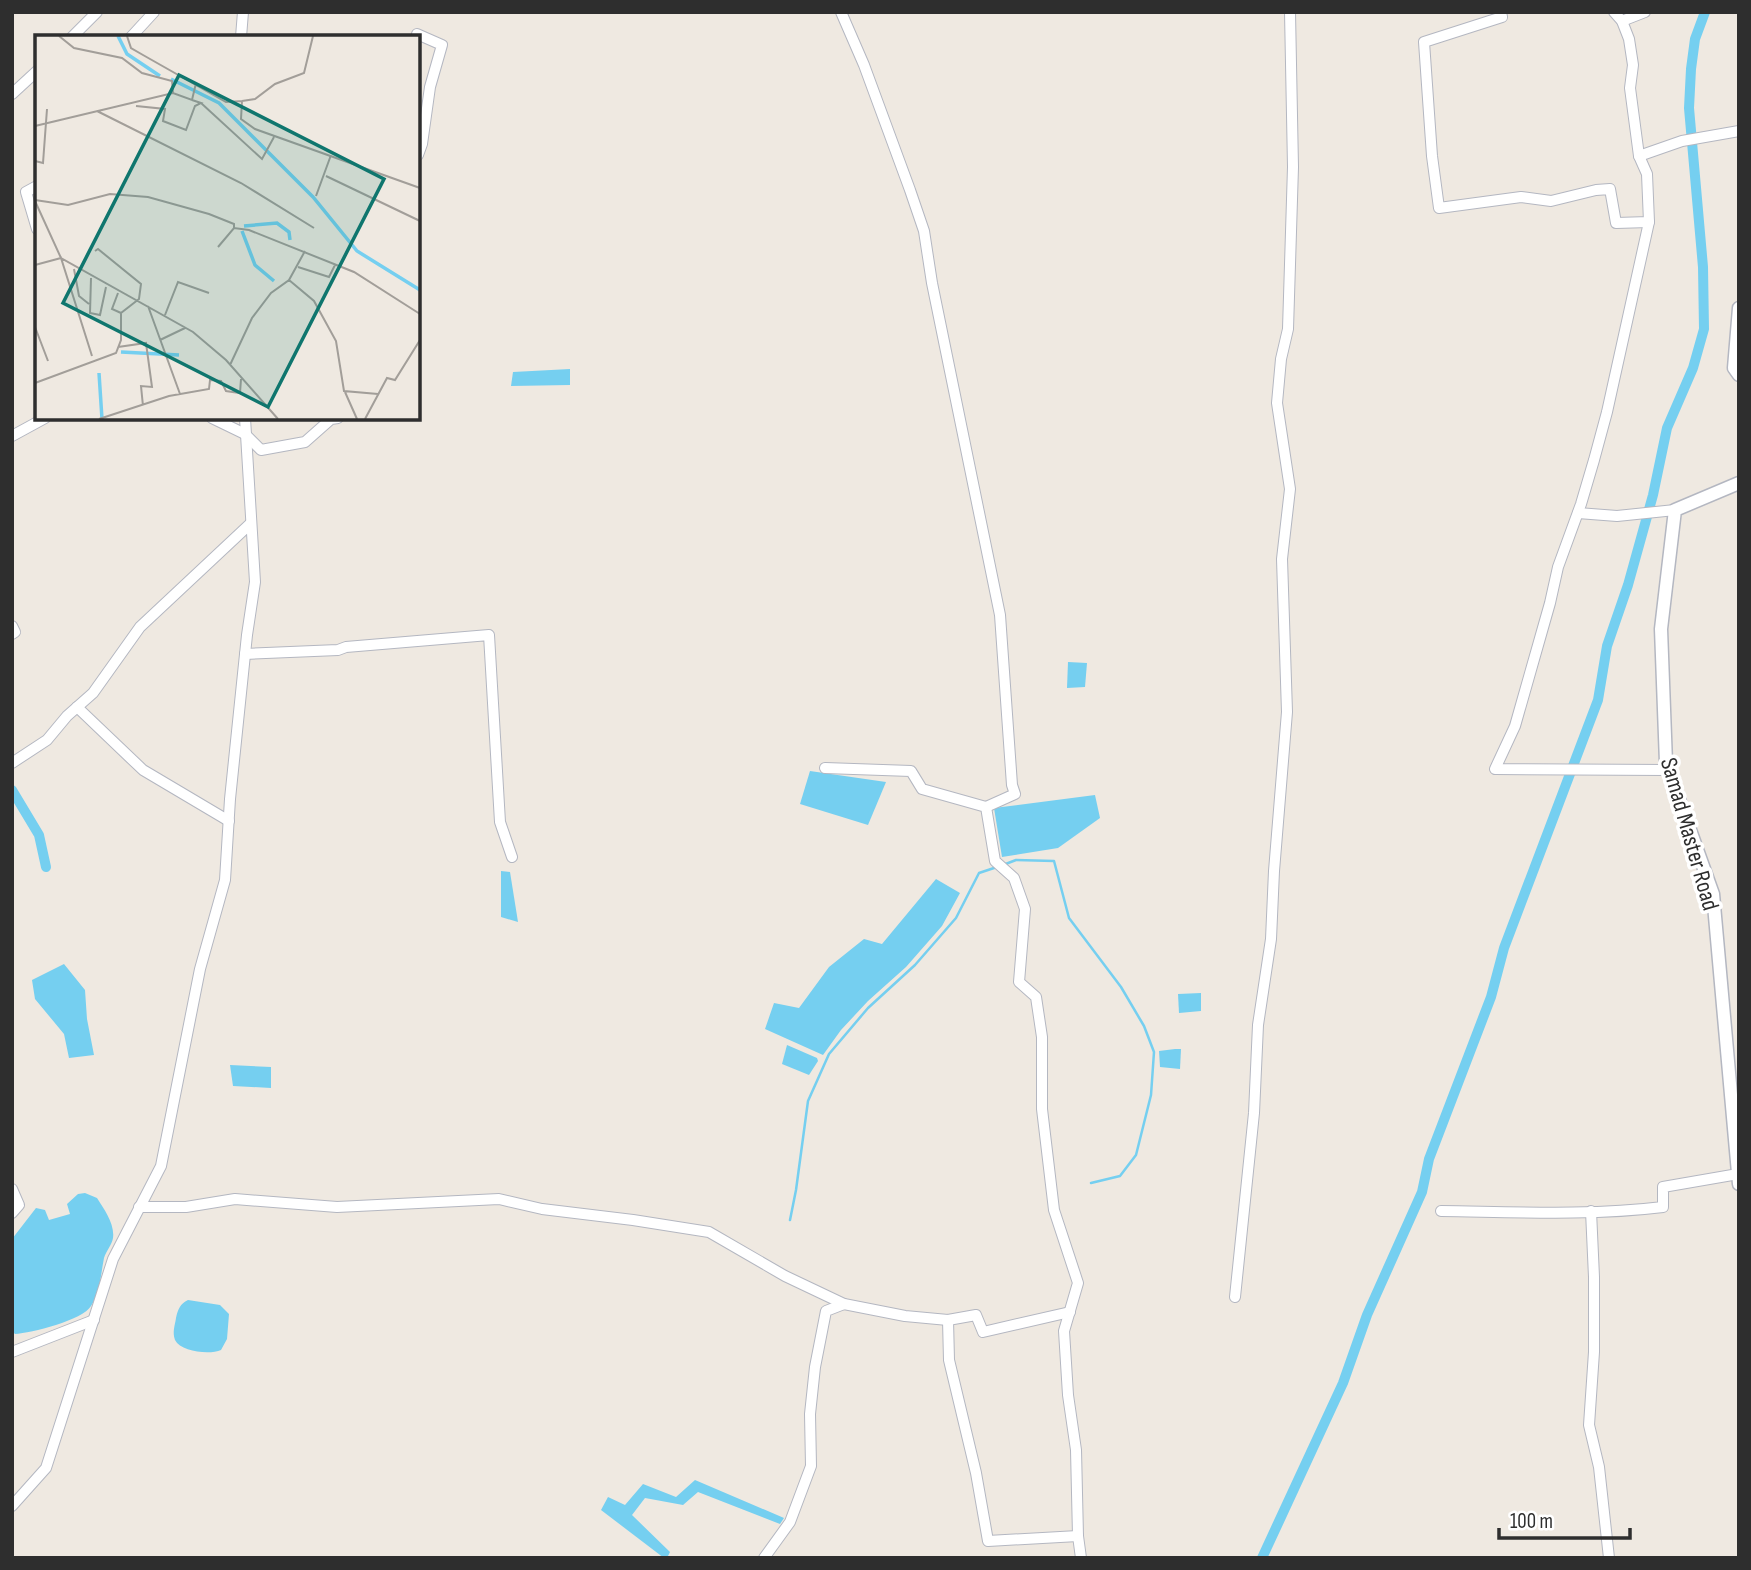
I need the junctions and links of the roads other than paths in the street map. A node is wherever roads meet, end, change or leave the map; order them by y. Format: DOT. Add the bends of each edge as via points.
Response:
graph roads {
  1 [pos="97,12"];
  2 [pos="154,12"];
  3 [pos="243,12"];
  4 [pos="841,12"];
  5 [pos="1290,12"];
  6 [pos="1501,12"];
  7 [pos="1614,12"];
  8 [pos="1646,12"];
  9 [pos="1622,21"];
  10 [pos="74,35"];
  11 [pos="133,35"];
  12 [pos="241,35"];
  13 [pos="420,36"];
  14 [pos="35,73"];
  15 [pos="12,93"];
  16 [pos="1739,131"];
  17 [pos="420,150"];
  18 [pos="1639,156"];
  19 [pos="35,187"];
  20 [pos="35,222"];
  21 [pos="1649,222"];
  22 [pos="1739,308"];
  23 [pos="1739,376"];
  24 [pos="41,420"];
  25 [pos="216,420"];
  26 [pos="245,420"];
  27 [pos="330,420"];
  28 [pos="245,434"];
  29 [pos="12,436"];
  30 [pos="1739,483"];
  31 [pos="1671,510"];
  32 [pos="1578,513"];
  33 [pos="250,524"];
  34 [pos="12,626"];
  35 [pos="12,634"];
  36 [pos="245,654"];
  37 [pos="77,707"];
  38 [pos="16,761"];
  39 [pos="825,768"];
  40 [pos="1668,770"];
  41 [pos="986,807"];
  42 [pos="229,821"];
  43 [pos="512,857"];
  44 [pos="1738,1179"];
  45 [pos="12,1189"];
  46 [pos="139,1208"];
  47 [pos="1441,1211"];
  48 [pos="1591,1211"];
  49 [pos="12,1213"];
  50 [pos="1235,1297"];
  51 [pos="844,1304"];
  52 [pos="1070,1312"];
  53 [pos="94,1320"];
  54 [pos="948,1320"];
  55 [pos="12,1352"];
  56 [pos="12,1506"];
  57 [pos="1078,1536"];
  58 [pos="764,1558"];
  59 [pos="1081,1558"];
  60 [pos="1609,1558"];
  1 -- 10 [label="street"];
  2 -- 11 [label="street"];
  3 -- 12 [label="street"];
  4 -- 41 [label="street" via="924,231 1000,615 1015,794"];
  5 -- 50 [label="street" via="1293,167 1288,329 1277,403 1290,489 1282,559 1287,712"];
  6 -- 21 [label="street" via="1502,17 1424,43 1439,208 1521,197 1551,201 1610,189 1616,223"];
  7 -- 9 [label="street"];
  8 -- 9 [label="street"];
  9 -- 18 [label="street" via="1633,65 1630,88"];
  13 -- 17 [label="street" via="442,45"];
  14 -- 15 [label="street"];
  16 -- 18 [label="street" via="1682,141"];
  18 -- 21 [label="street" via="1647,174"];
  19 -- 20 [label="street" via="26,192"];
  21 -- 32 [label="street" via="1607,412"];
  22 -- 23 [label="street" via="1734,368"];
  24 -- 29 [label="street"];
  25 -- 28 [label="street"];
  26 -- 28 [label="street"];
  27 -- 28 [label="street" via="305,442 261,450"];
  28 -- 33 [label="street"];
  30 -- 31 [label="street"];
  31 -- 32 [label="street" via="1617,516"];
  31 -- 40 [label="street, Samad Master Road" via="1661,629"];
  32 -- 40 [label="street" via="1558,567 1515,726 1496,769"];
  33 -- 36 [label="street" via="255,582"];
  33 -- 37 [label="street" via="140,627 93,694"];
  34 -- 35 [label="street"];
  36 -- 42 [label="street"];
  36 -- 43 [label="street" via="489,635 500,822"];
  37 -- 38 [label="street" via="47,740"];
  37 -- 42 [label="street" via="143,770"];
  39 -- 41 [label="street" via="911,772 922,789"];
  40 -- 44 [label="street, Samad Master Road" via="1713,894"];
  41 -- 52 [label="street" via="995,860 1014,878 1025,909 1019,982 1036,997 1054,1210 1078,1283"];
  42 -- 46 [label="street" via="225,880 200,969 161,1166"];
  44 -- 48 [label="street" via="1663,1187 1663,1207"];
  45 -- 49 [label="street" via="19,1205"];
  46 -- 51 [label="street" via="235,1199 337,1207 499,1199 709,1232"];
  46 -- 53 [label="street" via="113,1259"];
  47 -- 48 [label="street"];
  48 -- 60 [label="street" via="1594,1352 1589,1425 1599,1467"];
  51 -- 54 [label="street"];
  51 -- 58 [label="street" via="827,1311 815,1367 811,1466 790,1522"];
  52 -- 54 [label="street" via="984,1332 976,1315"];
  52 -- 57 [label="street" via="1064,1331 1076,1450"];
  53 -- 55 [label="street"];
  53 -- 56 [label="street" via="46,1468"];
  54 -- 57 [label="street" via="949,1360 988,1541"];
  57 -- 59 [label="street"];
}
